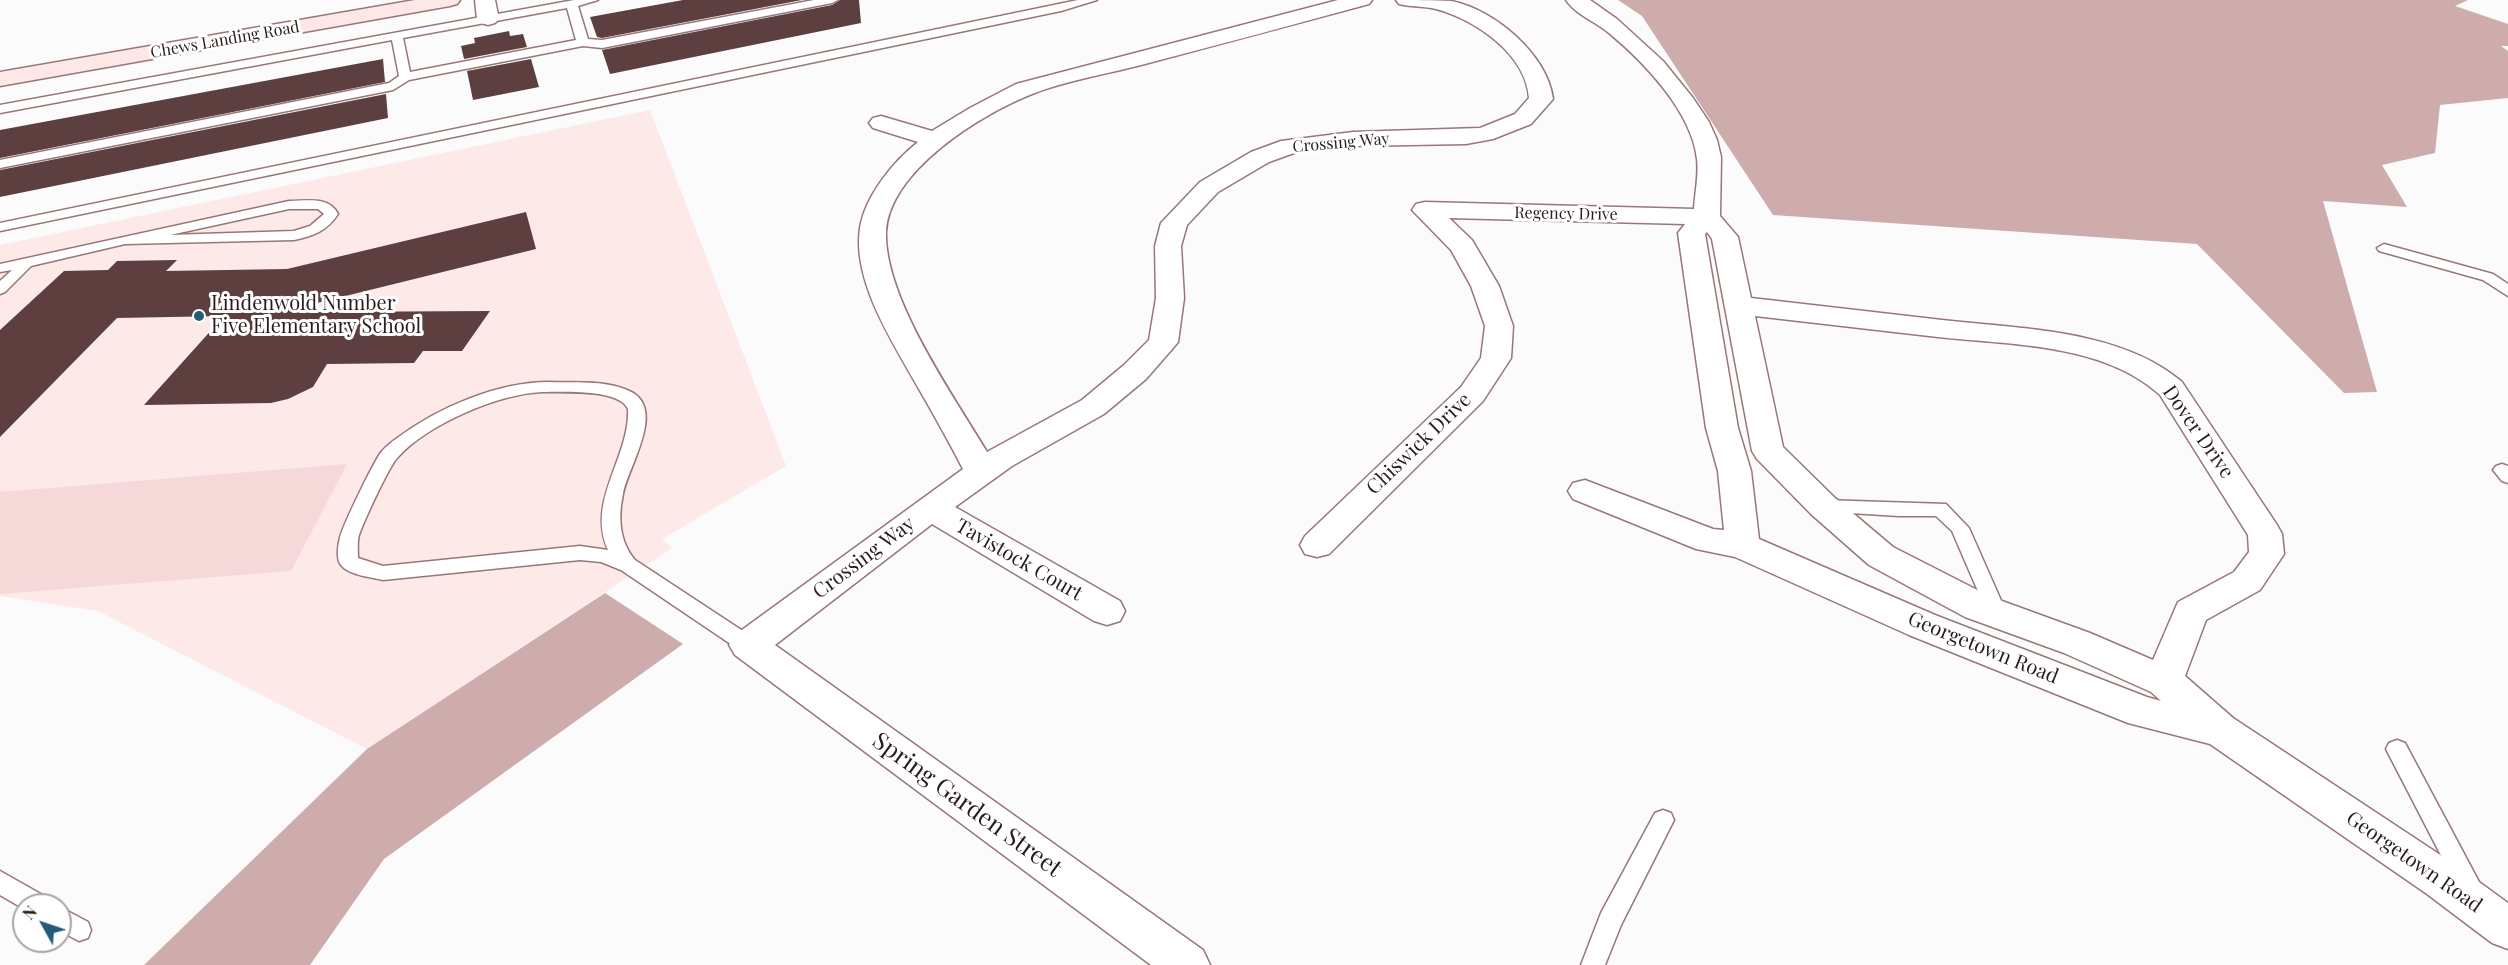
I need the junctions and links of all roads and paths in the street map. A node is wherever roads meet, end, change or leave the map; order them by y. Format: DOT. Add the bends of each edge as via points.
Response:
graph roads {
  1 [pos="450,0"];
  2 [pos="592,0"];
  3 [pos="832,0"];
  4 [pos="1091,0"];
  5 [pos="1362,0"];
  6 [pos="1406,0"];
  7 [pos="1576,0"];
  8 [pos="572,4"];
  9 [pos="1324,4"];
  10 [pos="487,10"];
  11 [pos="397,36"];
  12 [pos="583,42"];
  13 [pos="405,77"];
  14 [pos="0,79"];
  15 [pos="0,109"];
  16 [pos="881,123"];
  17 [pos="935,140"];
  18 [pos="0,164"];
  19 [pos="1425,210"];
  20 [pos="1707,217"];
  21 [pos="0,227"];
  22 [pos="125,240"];
  23 [pos="2384,248"];
  24 [pos="25,263"];
  25 [pos="0,268"];
  26 [pos="0,289"];
  27 [pos="2508,291"];
  28 [pos="1737,305"];
  29 [pos="1731,448"];
  30 [pos="1768,451"];
  31 [pos="982,472"];
  32 [pos="1585,491"];
  33 [pos="1823,506"];
  34 [pos="930,508"];
  35 [pos="1317,545"];
  36 [pos="1742,546"];
  37 [pos="628,565"];
  38 [pos="1107,611"];
  39 [pos="1997,614"];
  40 [pos="748,645"];
  41 [pos="2163,681"];
  42 [pos="2221,730"];
  43 [pos="2397,749"];
  44 [pos="1664,820"];
  45 [pos="0,882"];
  46 [pos="18,893"];
  47 [pos="2494,919"];
  48 [pos="1186,965"];
  49 [pos="1593,965"];
  1 -- 14 [label="street, Chews Landing Road"];
  2 -- 8 [label="lane"];
  3 -- 12 [label="lane" via="602,44"];
  4 -- 21 [label="lane"];
  5 -- 9 [label="street"];
  6 -- 31 [label="street, Crossing Way" via="1443,5 1486,25 1521,54 1539,82 1541,99 1523,119 1485,134 1353,139 1290,146 1260,157 1209,187 1174,224 1168,246 1170,298 1163,342 1093,407"];
  7 -- 20 [label="street" via="1611,24 1686,103 1709,156"];
  8 -- 10 [label="lane"];
  8 -- 12 [label="lane"];
  9 -- 17 [label="street" via="1024,89"];
  10 -- 11 [label="lane"];
  11 -- 13 [label="lane"];
  11 -- 15 [label="lane"];
  12 -- 13 [label="lane"];
  13 -- 18 [label="lane" via="393,86"];
  16 -- 17 [label="street"];
  17 -- 31 [label="street" via="907,164 888,194 873,228 875,261 891,312"];
  19 -- 20 [label="street, Regency Drive"];
  19 -- 35 [label="street, Chiswick Drive" via="1462,246 1485,286 1499,326 1496,358 1472,394"];
  20 -- 28 [label="street" via="1725,237"];
  20 -- 29 [label="street" via="1691,233 1722,428"];
  22 -- 22 [label="lane" via="279,237 320,228 331,214 320,205 289,205"];
  22 -- 24 [label="lane"];
  23 -- 27 [label="lane" via="2488,277"];
  24 -- 25 [label="lane"];
  24 -- 26 [label="lane"];
  28 -- 30 [label="street"];
  28 -- 41 [label="street, Dover Drive" via="2066,343 2115,356 2159,376 2254,514 2265,534 2267,554 2247,581 2191,612"];
  29 -- 30 [label="street"];
  29 -- 36 [label="street"];
  30 -- 33 [label="street, Georgetown Road"];
  31 -- 34 [label="street, Crossing Way"];
  32 -- 36 [label="street, Georgetown Road" via="1708,540"];
  33 -- 39 [label="street, Georgetown Road" via="1881,556 1978,608"];
  33 -- 39 [label="lane" via="1940,509 1960,528"];
  34 -- 38 [label="street, Tavistock Court"];
  34 -- 40 [label="street, Crossing Way"];
  36 -- 42 [label="street, Georgetown Road" via="1922,625 2142,712"];
  37 -- 37 [label="lane" via="617,549 611,522 614,492 638,413 633,402 623,395 603,389 532,388 505,393 412,434 388,456 349,537 347,549 348,561 383,573 580,553 603,555"];
  37 -- 40 [label="lane"];
  39 -- 41 [label="street, Georgetown Road"];
  40 -- 48 [label="street, Spring Garden Street"];
  41 -- 42 [label="street"];
  42 -- 47 [label="street, Georgetown Road"];
  43 -- 47 [label="lane"];
  44 -- 49 [label="lane" via="1610,921"];
  45 -- 46 [label="lane"];
}
